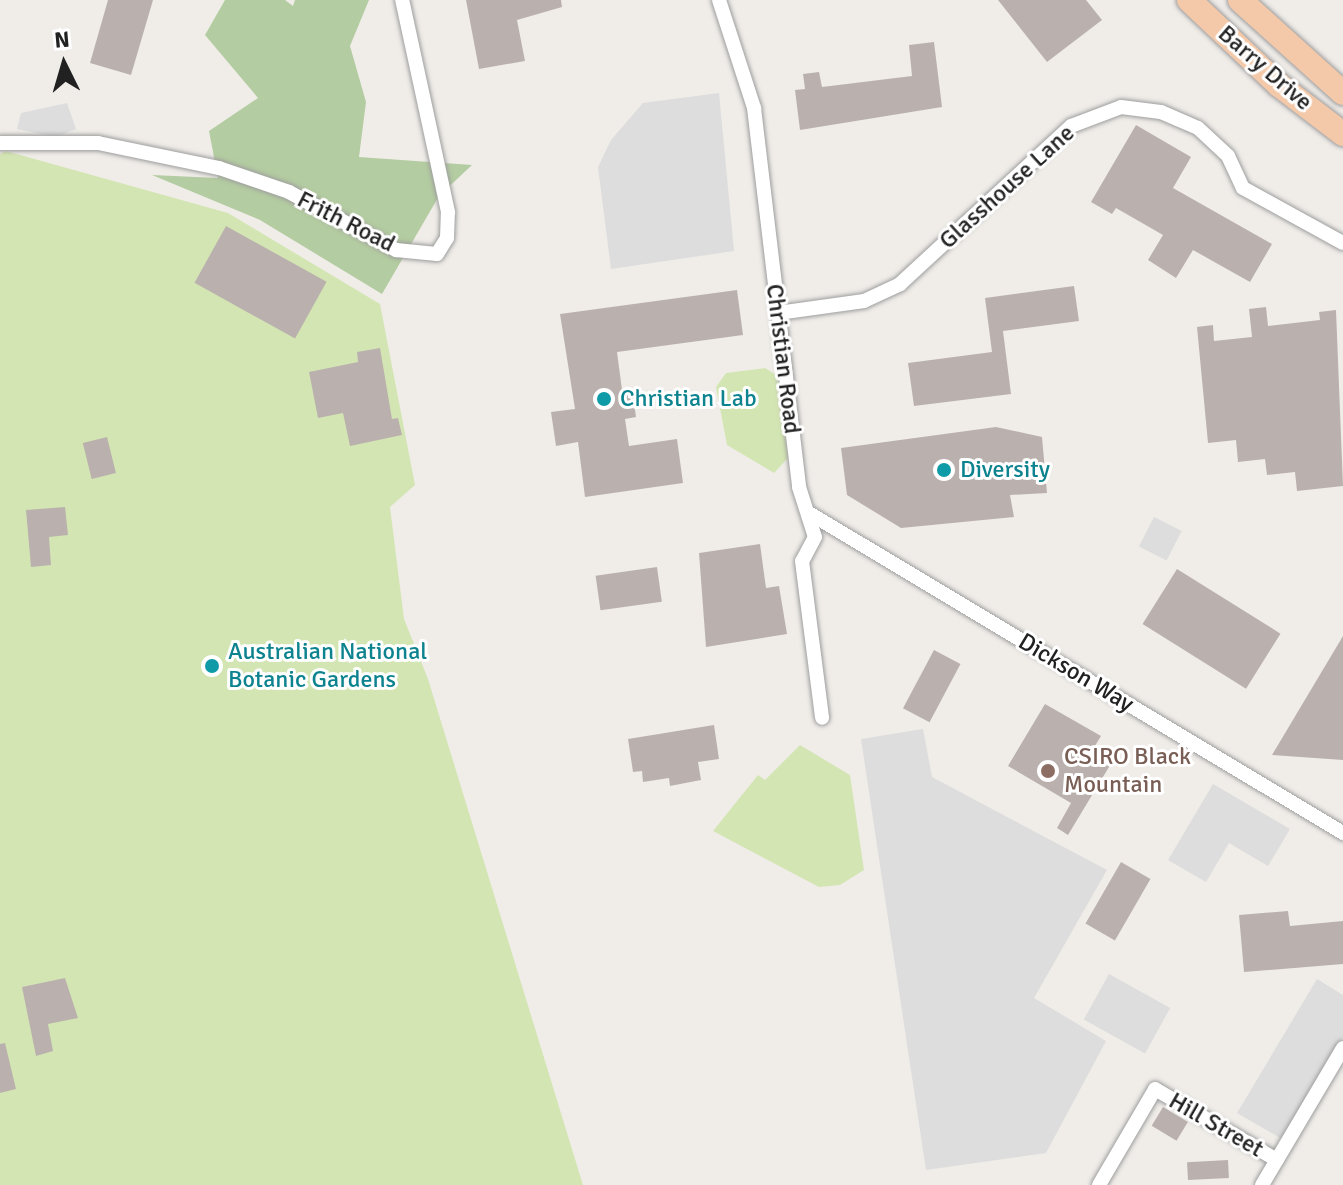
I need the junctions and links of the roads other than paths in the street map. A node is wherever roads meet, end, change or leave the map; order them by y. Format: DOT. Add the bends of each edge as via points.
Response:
graph roads {
  1 [pos="402,0"];
  2 [pos="719,0"];
  3 [pos="1189,0"];
  4 [pos="1240,0"];
  5 [pos="1343,93"];
  6 [pos="1343,134"];
  7 [pos="0,143"];
  8 [pos="1343,243"];
  9 [pos="778,313"];
  10 [pos="809,513"];
  11 [pos="822,718"];
  12 [pos="1343,833"];
  13 [pos="1343,1048"];
  14 [pos="1277,1160"];
  15 [pos="1099,1185"];
  16 [pos="1262,1185"];
  1 -- 7 [label="street, Frith Road" via="448,212 447,238 437,254 396,250 289,192 219,168 98,143"];
  2 -- 9 [label="street, Christian Road" via="754,108"];
  3 -- 6 [label="main road, Barry Drive" via="1279,85"];
  4 -- 5 [label="main road, Barry Drive"];
  8 -- 9 [label="street, Glasshouse Lane" via="1243,188 1228,156 1198,128 1161,112 1121,107 1071,126 900,284 864,301"];
  9 -- 10 [label="street, Christian Road" via="799,487"];
  10 -- 11 [label="street, Christian Road" via="815,537 802,561"];
  10 -- 12 [label="street, Dickson Way"];
  13 -- 14 [label="street"];
  14 -- 15 [label="street, Hill Street" via="1155,1089"];
  14 -- 16 [label="street"];
}
